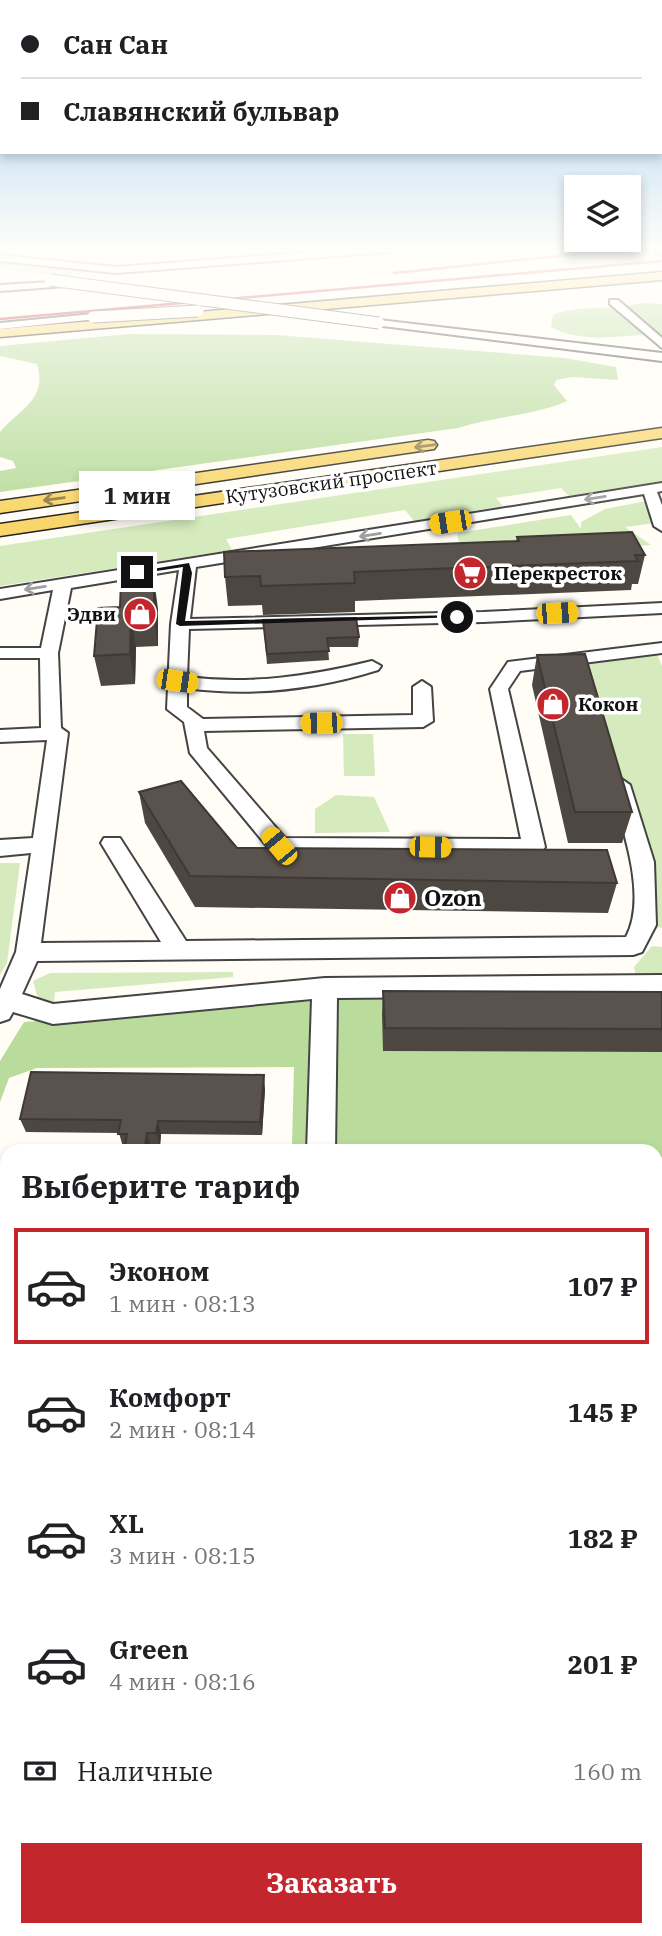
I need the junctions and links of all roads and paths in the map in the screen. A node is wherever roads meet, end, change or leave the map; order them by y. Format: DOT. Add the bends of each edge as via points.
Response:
graph roads {
  1 [pos="507,338"];
  2 [pos="662,357"];
  3 [pos="662,433"];
  4 [pos="441,443"];
  5 [pos="655,488"];
  6 [pos="0,507"];
  7 [pos="662,526"];
  8 [pos="0,530"];
  9 [pos="187,564"];
  10 [pos="63,584"];
  11 [pos="0,594"];
  12 [pos="662,608"];
  13 [pos="180,624"];
  14 [pos="662,648"];
  15 [pos="0,653"];
  16 [pos="49,653"];
  17 [pos="583,660"];
  18 [pos="372,666"];
  19 [pos="177,681"];
  20 [pos="591,685"];
  21 [pos="422,687"];
  22 [pos="193,725"];
  23 [pos="51,733"];
  24 [pos="0,736"];
  25 [pos="613,761"];
  26 [pos="112,843"];
  27 [pos="45,844"];
  28 [pos="0,848"];
  29 [pos="179,950"];
  30 [pos="28,952"];
  31 [pos="662,985"];
  32 [pos="325,988"];
  33 [pos="4,1006"];
  34 [pos="321,1144"];
  1 -- 2 [label="street, bridge"];
  3 -- 8 [label="main road, Кутузовский проспект"];
  4 -- 6 [label="main road, Кутузовский проспект, one-way"];
  5 -- 7 [label="street"];
  5 -- 9 [label="street, one-way"];
  9 -- 10 [label="street"];
  9 -- 13 [label="street"];
  10 -- 11 [label="street, one-way"];
  10 -- 16 [label="street"];
  12 -- 13 [label="street"];
  13 -- 19 [label="street"];
  14 -- 17 [label="street"];
  15 -- 16 [label="street"];
  16 -- 23 [label="street"];
  17 -- 20 [label="street"];
  17 -- 22 [label="street" via="514,666 499,689 534,847 279,846 197,749"];
  18 -- 19 [label="street" via="336,677 228,688"];
  19 -- 22 [label="street" via="177,709 193,719"];
  21 -- 22 [label="street" via="424,721"];
  23 -- 24 [label="street"];
  23 -- 27 [label="street" via="58,733"];
  25 -- 29 [label="street" via="643,862 644,925 633,946"];
  26 -- 29 [label="street"];
  27 -- 28 [label="street"];
  27 -- 30 [label="street"];
  29 -- 30 [label="street"];
  30 -- 33 [label="street"];
  31 -- 32 [label="street"];
  32 -- 33 [label="street" via="53,1014"];
  32 -- 34 [label="street"];
}
